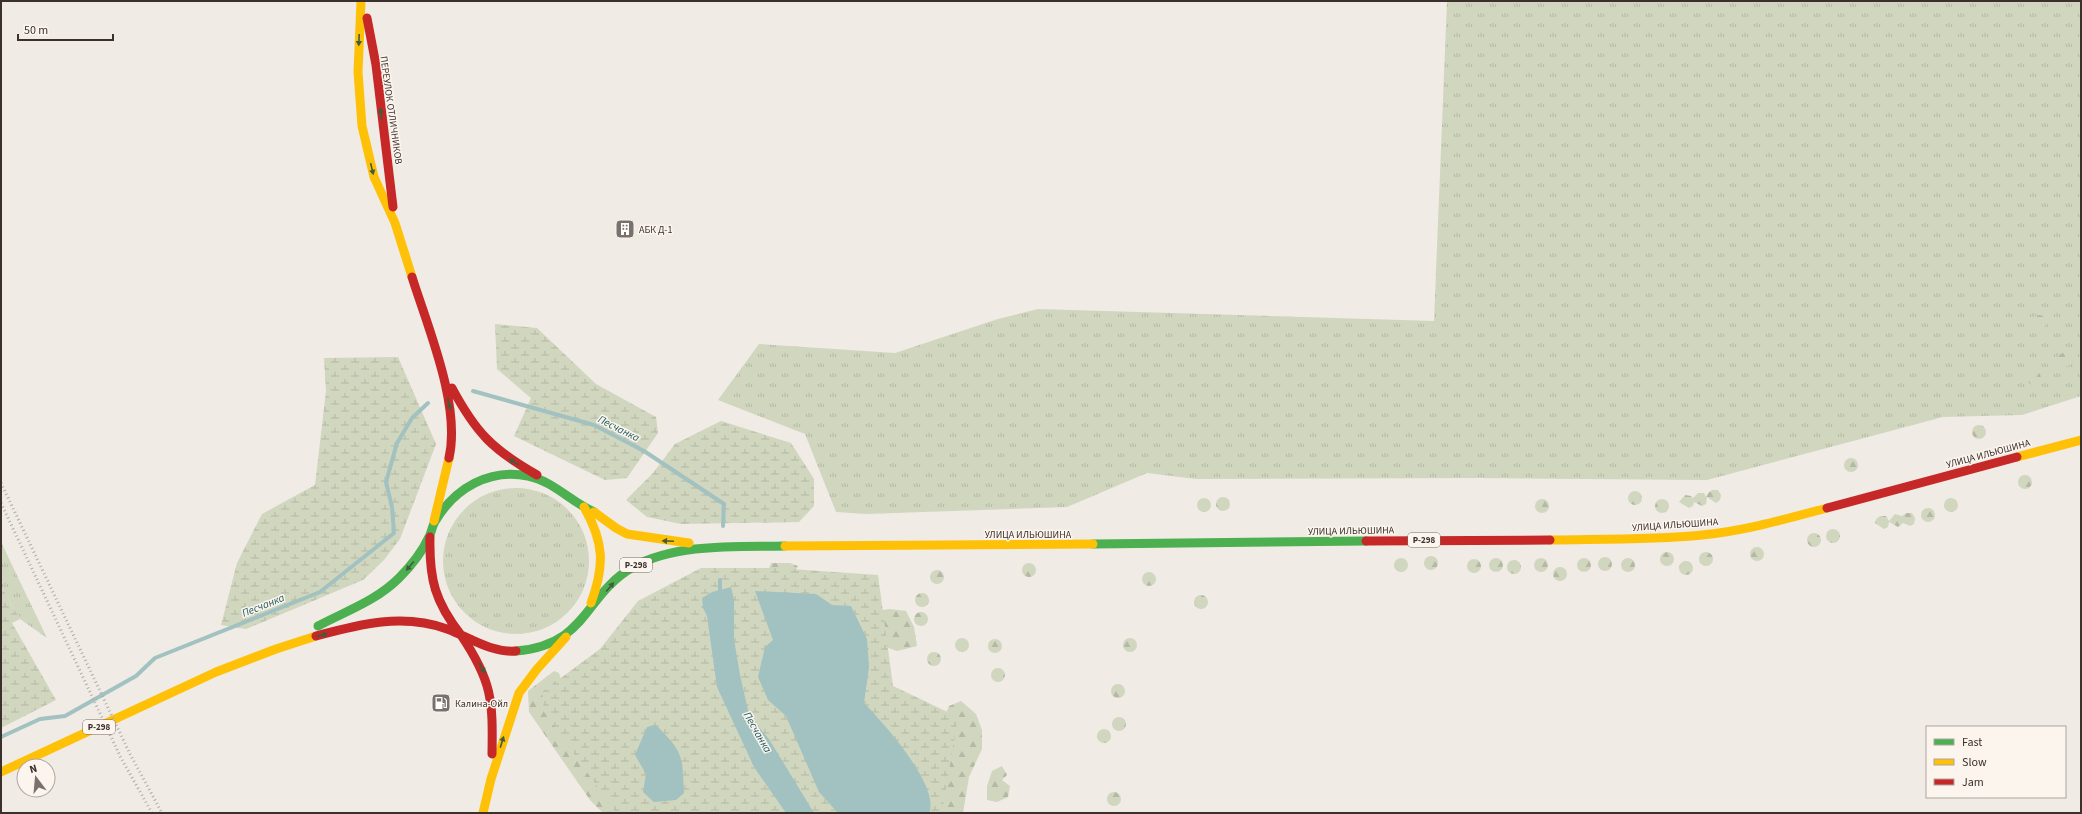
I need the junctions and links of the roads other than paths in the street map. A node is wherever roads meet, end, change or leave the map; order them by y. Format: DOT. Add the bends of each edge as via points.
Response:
graph roads {
  1 [pos="362,1"];
  2 [pos="395,223"];
  3 [pos="440,366"];
  4 [pos="2081,440"];
  5 [pos="548,481"];
  6 [pos="583,507"];
  7 [pos="434,522"];
  8 [pos="430,534"];
  9 [pos="706,547"];
  10 [pos="585,618"];
  11 [pos="570,633"];
  12 [pos="461,635"];
  13 [pos="284,645"];
  14 [pos="1,772"];
  15 [pos="491,779"];
  16 [pos="483,813"];
  2 -- 1 [label="main road, ПЕРЕУЛОК ОТЛИЧНИКОВ, one-way" via="376,65"];
  1 -- 2 [label="main road, ПЕРЕУЛОК ОТЛИЧНИКОВ, one-way" via="358,72 362,126 374,177"];
  2 -- 3 [label="main road, ПЕРЕУЛОК ОТЛИЧНИКОВ"];
  5 -- 3 [label="main road, one-way" via="500,454 478,434"];
  3 -- 7 [label="main road, one-way" via="450,409 452,436 449,461"];
  4 -- 9 [label="main road, УЛИЦА ИЛЬЮШИНА / Р-298" via="1797,516 1703,534 1637,539"];
  5 -- 6 [label="main road, Р-298"];
  5 -- 7 [label="main road, Р-298" via="513,473 481,480 451,500"];
  9 -- 6 [label="main road, Р-298, one-way" via="631,534"];
  6 -- 10 [label="main road, Р-298" via="594,524 602,558 598,583"];
  7 -- 8 [label="main road, Р-298"];
  8 -- 12 [label="main road, Р-298" via="430,575 434,592 448,620"];
  8 -- 13 [label="main road, Р-298, one-way" via="414,561 384,592"];
  10 -- 9 [label="main road, Р-298, one-way" via="615,581 636,565 659,556"];
  10 -- 11 [label="main road, Р-298"];
  11 -- 12 [label="main road, Р-298" via="547,645 517,652 480,645"];
  15 -- 11 [label="main road, one-way" via="519,693"];
  13 -- 12 [label="main road, Р-298, one-way" via="369,623 394,620 432,624"];
  12 -- 15 [label="main road, one-way" via="486,675 492,696"];
  13 -- 14 [label="main road, Р-298" via="196,681"];
  15 -- 16 [label="main road"];
}
